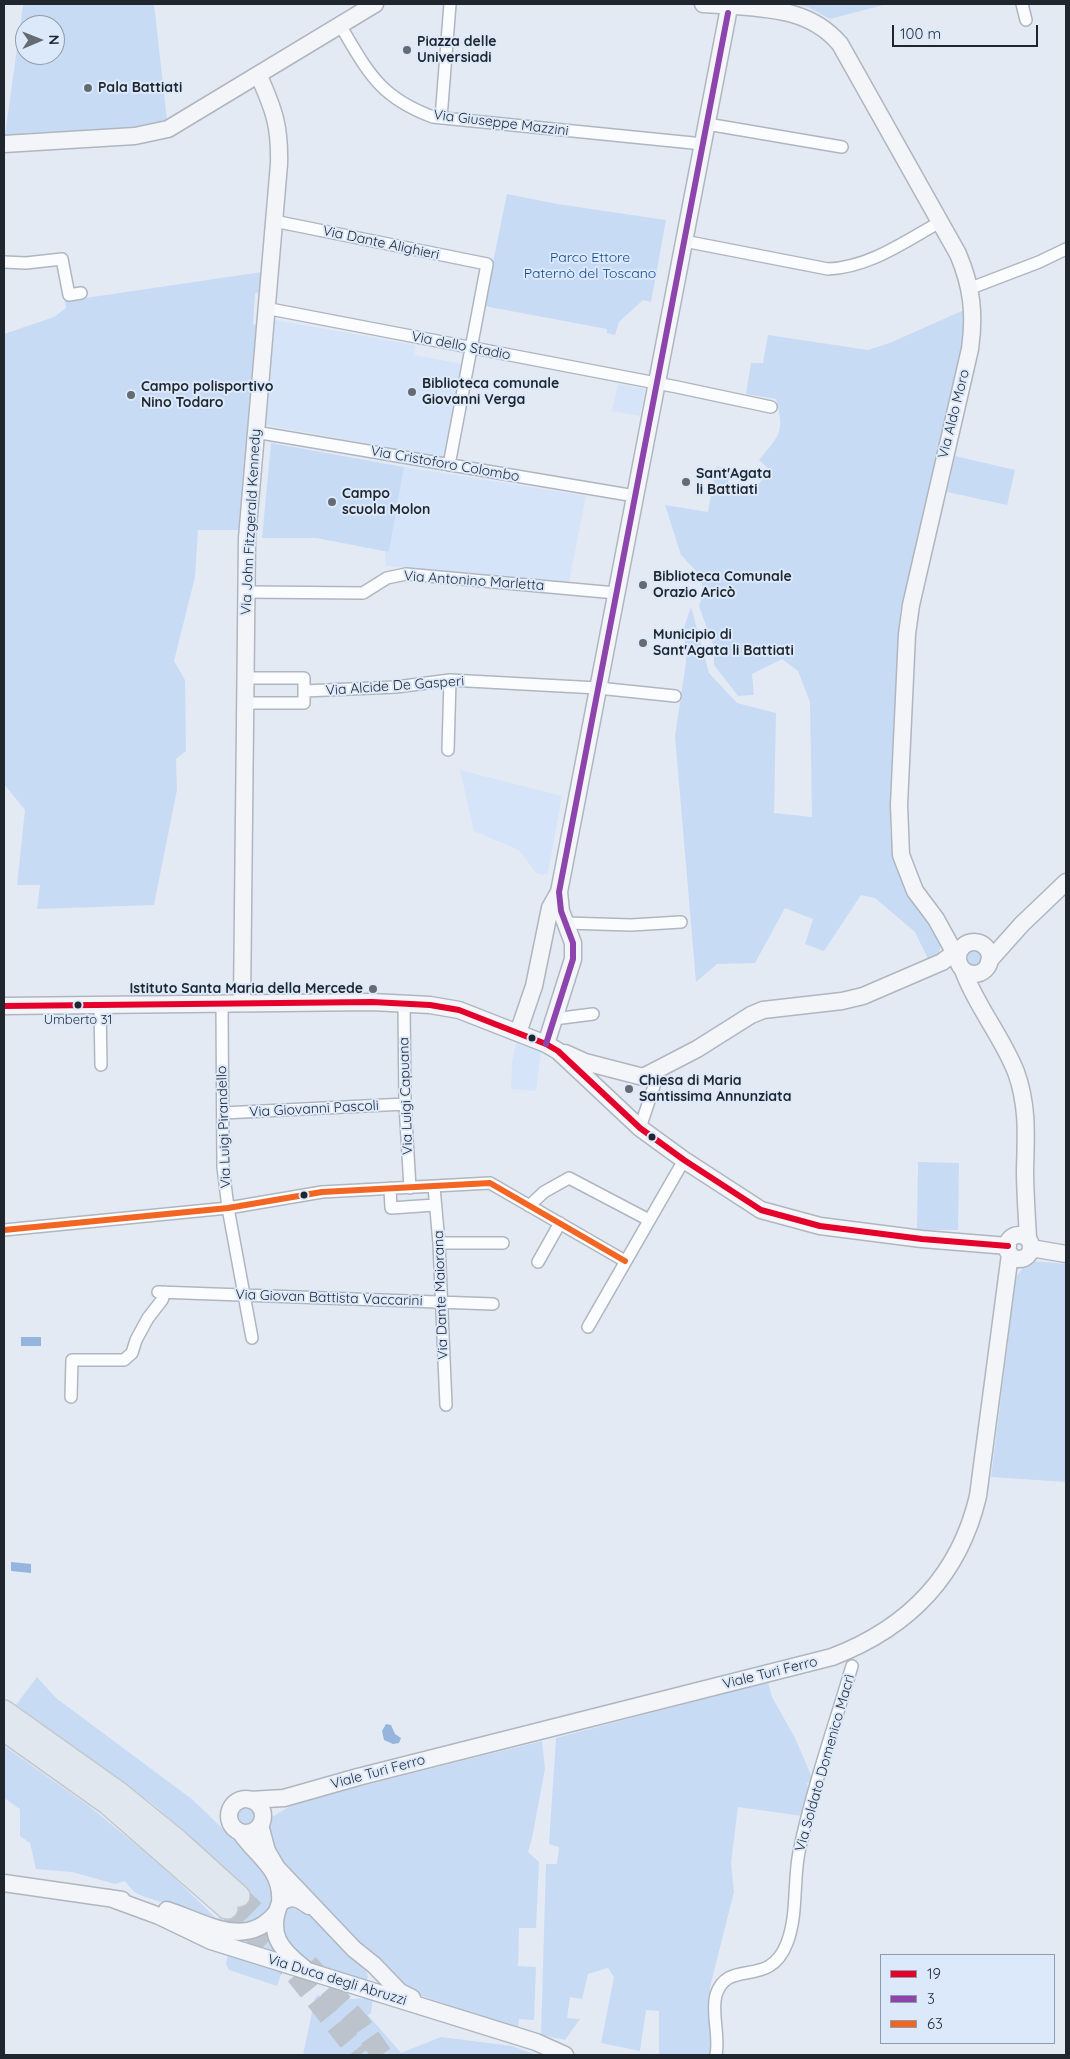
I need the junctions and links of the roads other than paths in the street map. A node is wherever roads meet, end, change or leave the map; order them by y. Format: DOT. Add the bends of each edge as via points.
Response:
graph roads {
  1 [pos="375,4"];
  2 [pos="450,4"];
  3 [pos="704,4"];
  4 [pos="1022,4"];
  5 [pos="728,6"];
  6 [pos="1026,20"];
  7 [pos="340,25"];
  8 [pos="259,76"];
  9 [pos="441,118"];
  10 [pos="707,124"];
  11 [pos="4,144"];
  12 [pos="703,144"];
  13 [pos="842,147"];
  14 [pos="274,221"];
  15 [pos="940,222"];
  16 [pos="684,241"];
  17 [pos="1066,249"];
  18 [pos="4,262"];
  19 [pos="971,288"];
  20 [pos="81,293"];
  21 [pos="265,308"];
  22 [pos="471,348"];
  23 [pos="657,383"];
  24 [pos="771,407"];
  25 [pos="256,432"];
  26 [pos="450,465"];
  27 [pos="635,496"];
  28 [pos="246,592"];
  29 [pos="616,593"];
  30 [pos="244,678"];
  31 [pos="450,680"];
  32 [pos="598,688"];
  33 [pos="308,691"];
  34 [pos="675,696"];
  35 [pos="245,703"];
  36 [pos="448,750"];
  37 [pos="1066,882"];
  38 [pos="559,892"];
  39 [pos="548,915"];
  40 [pos="936,919"];
  41 [pos="565,920"];
  42 [pos="681,922"];
  43 [pos="1022,924"];
  44 [pos="961,954"];
  45 [pos="985,966"];
  46 [pos="242,1003"];
  47 [pos="979,1003"];
  48 [pos="222,1004"];
  49 [pos="404,1004"];
  50 [pos="100,1005"];
  51 [pos="4,1006"];
  52 [pos="593,1014"];
  53 [pos="554,1019"];
  54 [pos="518,1033"];
  55 [pos="552,1047"];
  56 [pos="101,1065"];
  57 [pos="647,1076"];
  58 [pos="405,1104"];
  59 [pos="223,1113"];
  60 [pos="640,1128"];
  61 [pos="684,1160"];
  62 [pos="434,1186"];
  63 [pos="390,1188"];
  64 [pos="410,1188"];
  65 [pos="435,1205"];
  66 [pos="529,1206"];
  67 [pos="228,1208"];
  68 [pos="649,1220"];
  69 [pos="560,1223"];
  70 [pos="4,1230"];
  71 [pos="439,1243"];
  72 [pos="503,1243"];
  73 [pos="1019,1247"];
  74 [pos="1066,1254"];
  75 [pos="626,1261"];
  76 [pos="538,1262"];
  77 [pos="244,1295"];
  78 [pos="441,1301"];
  79 [pos="493,1304"];
  80 [pos="588,1327"];
  81 [pos="252,1338"];
  82 [pos="71,1397"];
  83 [pos="446,1405"];
  84 [pos="852,1666"];
  85 [pos="4,1711"];
  86 [pos="4,1730"];
  87 [pos="284,1798"];
  88 [pos="250,1800"];
  89 [pos="261,1821"];
  90 [pos="240,1832"];
  91 [pos="4,1883"];
  92 [pos="110,1898"];
  93 [pos="278,1909"];
  94 [pos="334,1927"];
  95 [pos="354,1949"];
  96 [pos="309,1973"];
  97 [pos="364,1989"];
  98 [pos="468,2020"];
  99 [pos="565,2055"];
  100 [pos="716,2055"];
  1 -- 7 [label="main road"];
  2 -- 9 [label="street"];
  3 -- 5 [label="main road, Via Aldo Moro"];
  4 -- 6 [label="street"];
  5 -- 10 [label="main road"];
  5 -- 15 [label="main road, Via Aldo Moro" via="798,15 819,24 833,36"];
  7 -- 8 [label="main road"];
  7 -- 9 [label="street, Via Giuseppe Mazzini" via="376,82 390,96 412,109"];
  8 -- 11 [label="main road" via="168,129 135,136"];
  8 -- 14 [label="main road, Via John Fitzgerald Kennedy" via="273,108 280,136"];
  9 -- 12 [label="street, Via Giuseppe Mazzini"];
  10 -- 12 [label="main road"];
  10 -- 13 [label="street"];
  12 -- 16 [label="main road"];
  14 -- 21 [label="main road, Via John Fitzgerald Kennedy"];
  14 -- 22 [label="street, Via Dante Alighieri" via="487,264"];
  15 -- 16 [label="street" via="884,254 844,268 828,269"];
  15 -- 19 [label="main road, Via Aldo Moro" via="958,254"];
  16 -- 23 [label="main road"];
  17 -- 19 [label="street"];
  18 -- 20 [label="street" via="62,259 69,295"];
  19 -- 40 [label="main road, Via Aldo Moro" via="974,313 970,349 919,567 907,634 898,838 907,874"];
  21 -- 22 [label="street, Via dello Stadio"];
  21 -- 25 [label="main road, Via John Fitzgerald Kennedy"];
  22 -- 23 [label="street, Via dello Stadio"];
  22 -- 26 [label="street"];
  23 -- 24 [label="street, Via dello Stadio"];
  23 -- 27 [label="main road"];
  25 -- 26 [label="street, Via Cristoforo Colombo"];
  25 -- 28 [label="main road, Via John Fitzgerald Kennedy"];
  26 -- 27 [label="street, Via Cristoforo Colombo"];
  27 -- 29 [label="main road"];
  28 -- 29 [label="street, Via Antonino Marletta" via="362,593 387,578 406,574"];
  28 -- 30 [label="main road, Via John Fitzgerald Kennedy"];
  29 -- 32 [label="main road"];
  30 -- 33 [label="street" via="304,678"];
  30 -- 35 [label="main road, Via John Fitzgerald Kennedy"];
  31 -- 32 [label="street, Via Alcide De Gasperi"];
  31 -- 33 [label="street, Via Alcide De Gasperi" via="396,687"];
  31 -- 36 [label="street"];
  32 -- 34 [label="street, Via Alcide De Gasperi"];
  32 -- 38 [label="main road"];
  33 -- 35 [label="street" via="304,703"];
  35 -- 46 [label="main road, Via John Fitzgerald Kennedy"];
  37 -- 43 [label="main road"];
  38 -- 39 [label="main road"];
  38 -- 41 [label="main road"];
  39 -- 41 [label="main road"];
  39 -- 54 [label="main road" via="534,986"];
  40 -- 44 [label="main road"];
  40 -- 44 [label="main road"];
  41 -- 42 [label="street" via="631,925"];
  41 -- 53 [label="main road" via="573,943 573,959"];
  43 -- 44 [label="main road"];
  43 -- 45 [label="main road"];
  44 -- 45 [label="main road" via="972,974"];
  44 -- 45 [label="main road" via="988,951"];
  44 -- 47 [label="main road, Viale Turi Ferro" via="970,989"];
  44 -- 57 [label="main road" via="863,996 763,1010"];
  45 -- 47 [label="main road" via="978,991"];
  46 -- 48 [label="main road"];
  46 -- 49 [label="main road"];
  47 -- 73 [label="main road, Viale Turi Ferro" via="1015,1071 1028,1122"];
  48 -- 50 [label="main road"];
  48 -- 59 [label="street, Via Luigi Pirandello"];
  49 -- 54 [label="main road" via="459,1010"];
  49 -- 58 [label="street, Via Luigi Capuana"];
  50 -- 51 [label="main road"];
  50 -- 56 [label="street"];
  52 -- 53 [label="street"];
  53 -- 55 [label="main road"];
  54 -- 55 [label="main road"];
  55 -- 57 [label="main road" via="585,1062"];
  55 -- 60 [label="main road"];
  57 -- 60 [label="street" via="655,1084"];
  58 -- 59 [label="street, Via Giovanni Pascoli"];
  58 -- 64 [label="street, Via Luigi Capuana"];
  59 -- 67 [label="street, Via Luigi Pirandello"];
  60 -- 61 [label="main road"];
  61 -- 68 [label="street"];
  61 -- 73 [label="main road" via="743,1200 783,1218 901,1236"];
  62 -- 64 [label="street"];
  62 -- 65 [label="street, Via Dante Maiorana"];
  62 -- 66 [label="street" via="490,1183"];
  63 -- 64 [label="street"];
  63 -- 65 [label="street" via="391,1208"];
  63 -- 67 [label="street" via="322,1192"];
  65 -- 71 [label="street, Via Dante Maiorana"];
  66 -- 68 [label="street" via="544,1192 570,1178"];
  66 -- 69 [label="street"];
  67 -- 70 [label="street"];
  67 -- 77 [label="street, Via Luigi Pirandello"];
  68 -- 75 [label="street"];
  69 -- 75 [label="street"];
  69 -- 76 [label="street"];
  71 -- 72 [label="street"];
  71 -- 78 [label="street, Via Dante Maiorana"];
  73 -- 74 [label="main road"];
  73 -- 87 [label="main road, Viale Turi Ferro" via="1006,1288 972,1523 962,1546 935,1589 903,1619 884,1633 832,1658"];
  75 -- 80 [label="street"];
  77 -- 78 [label="street, Via Giovan Battista Vaccarini"];
  77 -- 81 [label="street, Via Luigi Pirandello"];
  77 -- 82 [label="street, Via Giovan Battista Vaccarini" via="161,1292 162,1300 148,1318 132,1353 124,1360 72,1360"];
  78 -- 79 [label="street, Via Giovan Battista Vaccarini"];
  78 -- 83 [label="street, Via Dante Maiorana"];
  84 -- 100 [label="street, Via Soldato Domenico Macrì" via="798,1854 787,1943 770,1966 758,1972 730,1975 721,1982 716,1996"];
  85 -- 86 [label="highway" via="118,1792 177,1840 233,1902 108,1804"];
  87 -- 88 [label="main road"];
  87 -- 89 [label="main road" via="268,1810"];
  88 -- 89 [label="main road" via="260,1806"];
  88 -- 90 [label="main road" via="238,1802 230,1811 231,1824"];
  89 -- 90 [label="main road" via="252,1832"];
  89 -- 94 [label="main road" via="267,1851 274,1863"];
  90 -- 93 [label="main road" via="278,1878"];
  91 -- 92 [label="main road"];
  92 -- 93 [label="main road" via="141,1902 235,1932 254,1931 265,1925"];
  92 -- 96 [label="main road, Via Duca degli Abruzzi" via="212,1941"];
  93 -- 94 [label="main road" via="287,1899 296,1898"];
  93 -- 96 [label="main road" via="275,1930 280,1945"];
  94 -- 95 [label="main road"];
  95 -- 97 [label="main road" via="373,1974 372,1983"];
  95 -- 98 [label="main road" via="400,1992"];
  96 -- 97 [label="main road, Via Duca degli Abruzzi"];
  97 -- 98 [label="main road, Via Duca degli Abruzzi"];
  98 -- 99 [label="main road, Via Duca degli Abruzzi"];
}
